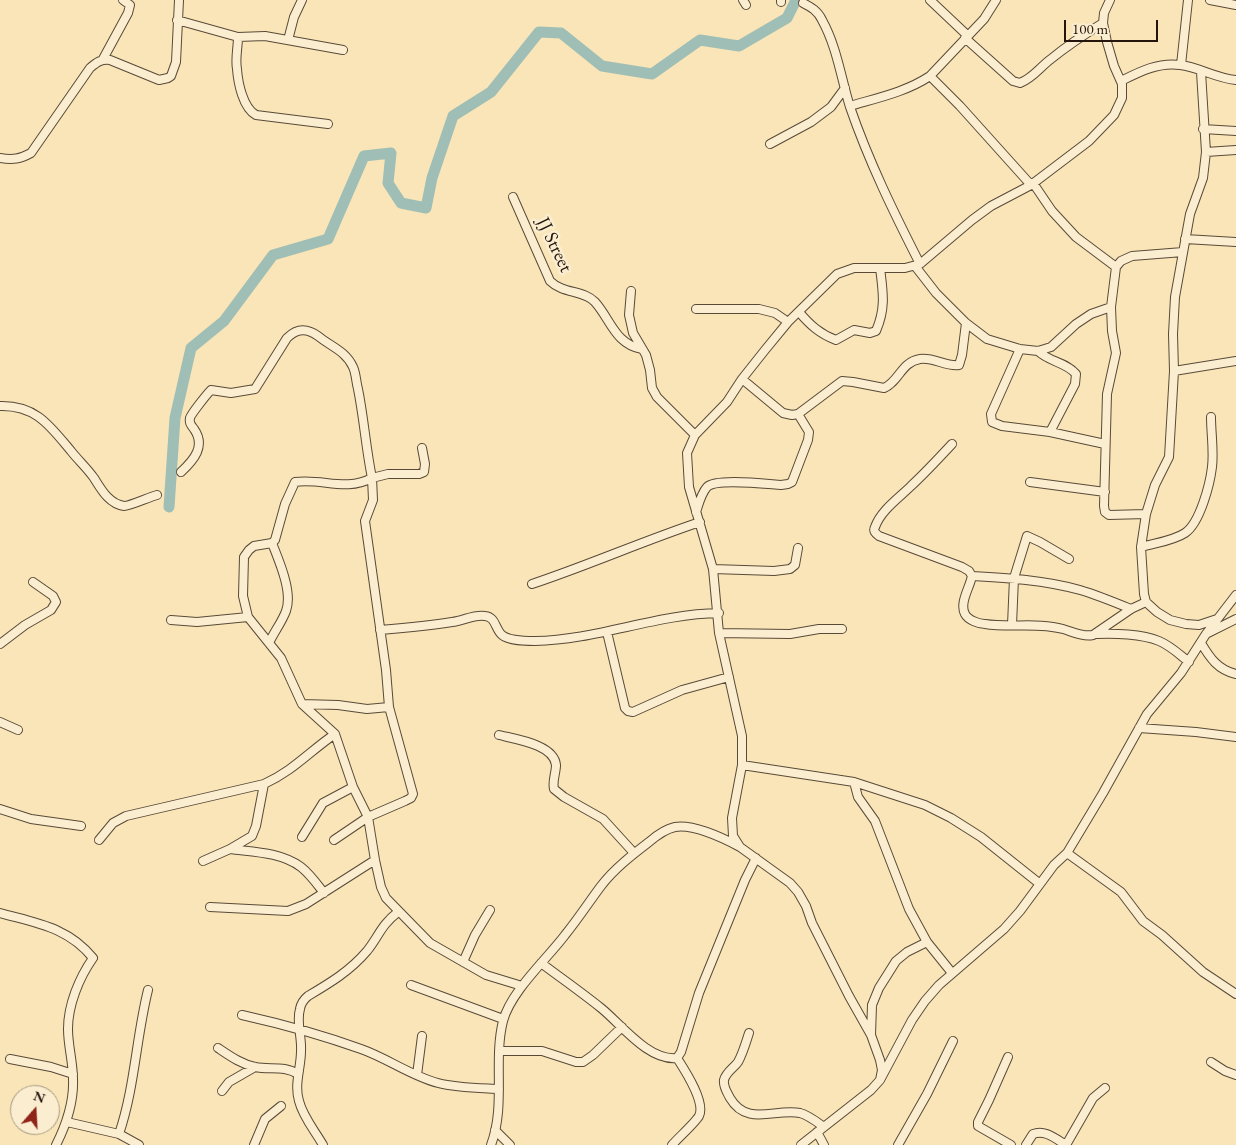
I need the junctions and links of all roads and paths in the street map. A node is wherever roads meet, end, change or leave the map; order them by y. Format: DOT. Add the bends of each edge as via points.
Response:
graph roads {
  1 [pos="123,0"];
  2 [pos="180,0"];
  3 [pos="302,0"];
  4 [pos="930,0"];
  5 [pos="996,0"];
  6 [pos="1110,0"];
  7 [pos="1188,0"];
  8 [pos="1210,0"];
  9 [pos="803,3"];
  10 [pos="1236,5"];
  11 [pos="178,20"];
  12 [pos="1103,23"];
  13 [pos="966,36"];
  14 [pos="238,37"];
  15 [pos="288,40"];
  16 [pos="343,50"];
  17 [pos="103,59"];
  18 [pos="1181,65"];
  19 [pos="1201,72"];
  20 [pos="930,76"];
  21 [pos="1236,80"];
  22 [pos="1120,81"];
  23 [pos="845,88"];
  24 [pos="850,106"];
  25 [pos="328,124"];
  26 [pos="1203,129"];
  27 [pos="1236,131"];
  28 [pos="770,144"];
  29 [pos="1236,150"];
  30 [pos="1206,152"];
  31 [pos="0,158"];
  32 [pos="1032,184"];
  33 [pos="513,198"];
  34 [pos="1185,239"];
  35 [pos="1236,242"];
  36 [pos="1183,252"];
  37 [pos="918,265"];
  38 [pos="1116,267"];
  39 [pos="880,268"];
  40 [pos="631,291"];
  41 [pos="1111,307"];
  42 [pos="696,309"];
  43 [pos="799,312"];
  44 [pos="788,322"];
  45 [pos="966,323"];
  46 [pos="642,349"];
  47 [pos="1020,349"];
  48 [pos="1038,351"];
  49 [pos="1236,361"];
  50 [pos="1174,371"];
  51 [pos="742,379"];
  52 [pos="0,406"];
  53 [pos="798,414"];
  54 [pos="1211,417"];
  55 [pos="1050,432"];
  56 [pos="695,435"];
  57 [pos="952,444"];
  58 [pos="1105,444"];
  59 [pos="422,448"];
  60 [pos="181,472"];
  61 [pos="372,478"];
  62 [pos="1030,482"];
  63 [pos="1105,492"];
  64 [pos="157,495"];
  65 [pos="696,512"];
  66 [pos="1146,514"];
  67 [pos="700,522"];
  68 [pos="272,543"];
  69 [pos="1141,547"];
  70 [pos="798,548"];
  71 [pos="1069,559"];
  72 [pos="713,569"];
  73 [pos="972,576"];
  74 [pos="1014,578"];
  75 [pos="33,582"];
  76 [pos="532,584"];
  77 [pos="1236,595"];
  78 [pos="1146,602"];
  79 [pos="1132,609"];
  80 [pos="718,613"];
  81 [pos="248,617"];
  82 [pos="1217,619"];
  83 [pos="1236,619"];
  84 [pos="171,620"];
  85 [pos="1012,625"];
  86 [pos="842,629"];
  87 [pos="380,630"];
  88 [pos="608,632"];
  89 [pos="719,633"];
  90 [pos="1206,634"];
  91 [pos="1093,635"];
  92 [pos="269,643"];
  93 [pos="1201,643"];
  94 [pos="0,644"];
  95 [pos="1189,662"];
  96 [pos="1236,674"];
  97 [pos="729,677"];
  98 [pos="302,704"];
  99 [pos="389,707"];
  100 [pos="0,722"];
  101 [pos="1139,728"];
  102 [pos="18,730"];
  103 [pos="335,734"];
  104 [pos="498,735"];
  105 [pos="1236,737"];
  106 [pos="742,766"];
  107 [pos="854,782"];
  108 [pos="264,784"];
  109 [pos="353,786"];
  110 [pos="0,809"];
  111 [pos="368,818"];
  112 [pos="81,826"];
  113 [pos="302,837"];
  114 [pos="99,840"];
  115 [pos="334,840"];
  116 [pos="740,846"];
  117 [pos="230,849"];
  118 [pos="1067,853"];
  119 [pos="634,854"];
  120 [pos="756,858"];
  121 [pos="375,860"];
  122 [pos="203,861"];
  123 [pos="1040,884"];
  124 [pos="324,893"];
  125 [pos="210,907"];
  126 [pos="490,910"];
  127 [pos="398,912"];
  128 [pos="0,913"];
  129 [pos="927,942"];
  130 [pos="463,962"];
  131 [pos="541,963"];
  132 [pos="952,973"];
  133 [pos="412,985"];
  134 [pos="522,986"];
  135 [pos="148,990"];
  136 [pos="1236,994"];
  137 [pos="242,1015"];
  138 [pos="504,1019"];
  139 [pos="622,1027"];
  140 [pos="300,1031"];
  141 [pos="749,1033"];
  142 [pos="871,1035"];
  143 [pos="422,1036"];
  144 [pos="953,1041"];
  145 [pos="218,1048"];
  146 [pos="500,1051"];
  147 [pos="1008,1057"];
  148 [pos="677,1058"];
  149 [pos="10,1059"];
  150 [pos="1211,1062"];
  151 [pos="255,1067"];
  152 [pos="72,1074"];
  153 [pos="298,1074"];
  154 [pos="417,1075"];
  155 [pos="1236,1075"];
  156 [pos="880,1080"];
  157 [pos="1105,1088"];
  158 [pos="499,1089"];
  159 [pos="222,1091"];
  160 [pos="281,1106"];
  161 [pos="67,1122"];
  162 [pos="820,1129"];
  163 [pos="495,1130"];
  164 [pos="119,1134"];
  165 [pos="56,1145"];
  166 [pos="139,1145"];
  167 [pos="254,1145"];
  168 [pos="323,1145"];
  169 [pos="491,1145"];
  170 [pos="510,1145"];
  171 [pos="672,1145"];
  172 [pos="802,1145"];
  173 [pos="824,1145"];
  174 [pos="898,1145"];
  175 [pos="1011,1145"];
  176 [pos="1026,1145"];
  177 [pos="1066,1145"];
  1 -- 17 [label="street" via="130,5 128,13"];
  2 -- 11 [label="street"];
  3 -- 15 [label="street"];
  4 -- 13 [label="street"];
  5 -- 13 [label="street" via="984,19"];
  6 -- 12 [label="street"];
  7 -- 18 [label="street"];
  8 -- 10 [label="street"];
  9 -- 23 [label="street" via="815,9 822,19"];
  11 -- 14 [label="street"];
  11 -- 17 [label="street" via="176,62 168,78 159,80"];
  12 -- 13 [label="street" via="1020,83 1013,81"];
  12 -- 22 [label="street"];
  13 -- 20 [label="street"];
  14 -- 15 [label="street" via="265,36"];
  14 -- 25 [label="street" via="236,68 251,112"];
  15 -- 16 [label="street"];
  17 -- 31 [label="street" via="90,68 31,153 13,160"];
  18 -- 19 [label="street"];
  18 -- 22 [label="street" via="1141,70"];
  19 -- 21 [label="street"];
  19 -- 26 [label="street"];
  20 -- 24 [label="street" via="903,90"];
  20 -- 32 [label="street"];
  22 -- 32 [label="street" via="1122,98 1114,115 1090,141"];
  23 -- 24 [label="street"];
  23 -- 28 [label="street" via="831,107 811,122"];
  24 -- 37 [label="street" via="868,158"];
  26 -- 27 [label="street"];
  26 -- 30 [label="street"];
  29 -- 30 [label="street"];
  30 -- 34 [label="street" via="1204,178 1190,214"];
  32 -- 37 [label="street" via="991,206"];
  32 -- 38 [label="street" via="1076,237"];
  33 -- 46 [label="street, JJ Street" via="550,281 556,287 594,300 623,342"];
  34 -- 35 [label="street"];
  34 -- 36 [label="street"];
  36 -- 38 [label="street" via="1132,256"];
  36 -- 50 [label="street" via="1175,297"];
  37 -- 39 [label="street"];
  37 -- 45 [label="street" via="936,293"];
  38 -- 41 [label="street"];
  39 -- 43 [label="street" via="854,268 837,274"];
  39 -- 43 [label="street" via="884,299 876,331 854,330 836,340 818,331"];
  40 -- 46 [label="street" via="629,315 633,334"];
  41 -- 48 [label="street" via="1091,314 1051,347"];
  41 -- 58 [label="street" via="1116,352 1107,394"];
  42 -- 44 [label="street" via="759,309 775,313"];
  43 -- 44 [label="street"];
  44 -- 51 [label="street"];
  45 -- 47 [label="street" via="987,339"];
  45 -- 53 [label="street" via="959,365 938,360 911,362 884,388 842,382"];
  46 -- 56 [label="street" via="657,397"];
  47 -- 48 [label="street"];
  47 -- 55 [label="street" via="992,414 992,422"];
  48 -- 55 [label="street" via="1076,374 1075,384"];
  49 -- 50 [label="street"];
  50 -- 66 [label="street" via="1170,456 1155,484"];
  51 -- 53 [label="street" via="783,412"];
  51 -- 56 [label="street" via="727,402"];
  52 -- 64 [label="street" via="15,406 42,419 111,500 124,506"];
  53 -- 65 [label="street" via="809,432 792,482 781,485 714,482 702,494"];
  54 -- 69 [label="street" via="1212,466 1198,516 1177,538"];
  55 -- 58 [label="street"];
  56 -- 65 [label="street" via="687,453 689,487"];
  57 -- 73 [label="street" via="888,508 874,530 879,536 962,567"];
  58 -- 63 [label="street"];
  59 -- 61 [label="street" via="424,472 380,474"];
  60 -- 61 [label="street" via="194,459 199,448 199,437 190,419 207,394 211,390 231,393 255,389 287,338 299,330 306,330 342,352 353,367"];
  61 -- 68 [label="street" via="356,485 342,486 304,480 295,482"];
  61 -- 87 [label="street" via="373,500 365,521"];
  62 -- 63 [label="street"];
  63 -- 66 [label="street" via="1105,512 1109,515"];
  65 -- 67 [label="street"];
  66 -- 69 [label="street"];
  67 -- 72 [label="street"];
  67 -- 76 [label="street"];
  68 -- 81 [label="street" via="254,546 244,557 243,596"];
  68 -- 92 [label="street" via="283,570 288,598 287,610"];
  69 -- 78 [label="street"];
  70 -- 72 [label="street" via="795,565 790,569"];
  71 -- 74 [label="street" via="1027,536"];
  72 -- 80 [label="street"];
  73 -- 74 [label="street"];
  73 -- 85 [label="street" via="965,615 984,624"];
  74 -- 79 [label="street" via="1081,590"];
  74 -- 85 [label="street"];
  75 -- 94 [label="street" via="53,596 56,602 50,610"];
  77 -- 82 [label="street"];
  78 -- 79 [label="street"];
  78 -- 82 [label="street" via="1170,620 1186,624 1199,625"];
  79 -- 91 [label="street"];
  80 -- 88 [label="street" via="695,614"];
  80 -- 89 [label="street"];
  81 -- 84 [label="street" via="197,622"];
  81 -- 92 [label="street"];
  82 -- 90 [label="street"];
  83 -- 90 [label="street"];
  85 -- 91 [label="street" via="1061,628"];
  86 -- 89 [label="street" via="790,634"];
  87 -- 88 [label="street" via="485,616 494,620 502,635 521,640"];
  87 -- 99 [label="street"];
  88 -- 97 [label="street" via="628,711 633,712 682,690"];
  89 -- 97 [label="street"];
  90 -- 93 [label="street"];
  91 -- 95 [label="street" via="1110,633 1158,640"];
  92 -- 98 [label="street" via="281,658"];
  93 -- 95 [label="street"];
  93 -- 96 [label="street" via="1222,670"];
  95 -- 101 [label="street" via="1151,708"];
  97 -- 106 [label="street" via="742,736"];
  98 -- 99 [label="street" via="367,709"];
  98 -- 103 [label="street"];
  99 -- 111 [label="street" via="413,794"];
  100 -- 102 [label="street"];
  101 -- 105 [label="street"];
  101 -- 118 [label="street"];
  103 -- 108 [label="street" via="284,774"];
  103 -- 109 [label="street"];
  104 -- 119 [label="street" via="526,741 548,753 556,764 554,789 603,819"];
  106 -- 107 [label="street"];
  106 -- 116 [label="street" via="732,827"];
  107 -- 123 [label="street" via="925,805 951,818 981,836"];
  107 -- 129 [label="street" via="858,797 875,821 909,909"];
  108 -- 114 [label="street" via="126,816 113,823"];
  108 -- 117 [label="street" via="252,836"];
  109 -- 111 [label="street"];
  109 -- 113 [label="street" via="323,803"];
  110 -- 112 [label="street" via="31,819"];
  111 -- 115 [label="street"];
  111 -- 121 [label="street"];
  116 -- 119 [label="street" via="702,831 677,827 659,834"];
  116 -- 120 [label="street"];
  117 -- 122 [label="street"];
  117 -- 124 [label="street" via="291,861 306,871"];
  118 -- 123 [label="street"];
  118 -- 136 [label="street" via="1121,892 1143,921 1203,972"];
  119 -- 131 [label="street" via="602,884 566,935"];
  120 -- 142 [label="street" via="798,892"];
  120 -- 148 [label="street" via="699,993"];
  121 -- 124 [label="street"];
  121 -- 127 [label="street" via="386,898"];
  123 -- 132 [label="street" via="1004,929"];
  124 -- 125 [label="street" via="288,911"];
  126 -- 130 [label="street"];
  127 -- 130 [label="street" via="430,943"];
  127 -- 140 [label="street" via="383,925 368,950 350,970 302,1001 298,1019"];
  128 -- 152 [label="street" via="64,933 93,958 73,996 68,1028"];
  129 -- 132 [label="street"];
  129 -- 142 [label="street" via="896,961 879,988 872,1005"];
  130 -- 134 [label="street" via="486,975"];
  131 -- 134 [label="street"];
  131 -- 139 [label="street"];
  132 -- 156 [label="street" via="912,1020"];
  133 -- 138 [label="street"];
  134 -- 138 [label="street"];
  135 -- 164 [label="street" via="130,1097"];
  137 -- 140 [label="street"];
  138 -- 146 [label="street"];
  139 -- 146 [label="street" via="582,1062 542,1051"];
  139 -- 148 [label="street" via="645,1047 668,1058"];
  140 -- 153 [label="street"];
  140 -- 154 [label="street" via="372,1053"];
  141 -- 162 [label="street" via="740,1058 724,1080 724,1087 733,1103 744,1111 760,1115 802,1114"];
  142 -- 156 [label="street" via="882,1070"];
  143 -- 154 [label="street"];
  144 -- 174 [label="street"];
  145 -- 151 [label="street"];
  146 -- 158 [label="street"];
  147 -- 175 [label="street" via="978,1126"];
  148 -- 171 [label="street" via="688,1074 700,1110 695,1121"];
  149 -- 152 [label="street"];
  150 -- 155 [label="street"];
  151 -- 153 [label="street" via="282,1068"];
  151 -- 159 [label="street" via="229,1082"];
  152 -- 161 [label="street"];
  153 -- 168 [label="street" via="297,1090 302,1109"];
  154 -- 158 [label="street" via="439,1084"];
  156 -- 162 [label="street"];
  157 -- 177 [label="street" via="1093,1098"];
  158 -- 163 [label="street"];
  160 -- 167 [label="street" via="265,1119"];
  161 -- 164 [label="street"];
  161 -- 165 [label="street"];
  162 -- 172 [label="street"];
  162 -- 173 [label="street"];
  163 -- 169 [label="street"];
  163 -- 170 [label="street"];
  164 -- 166 [label="street"];
  176 -- 177 [label="street" via="1033,1134 1041,1132"];
}
